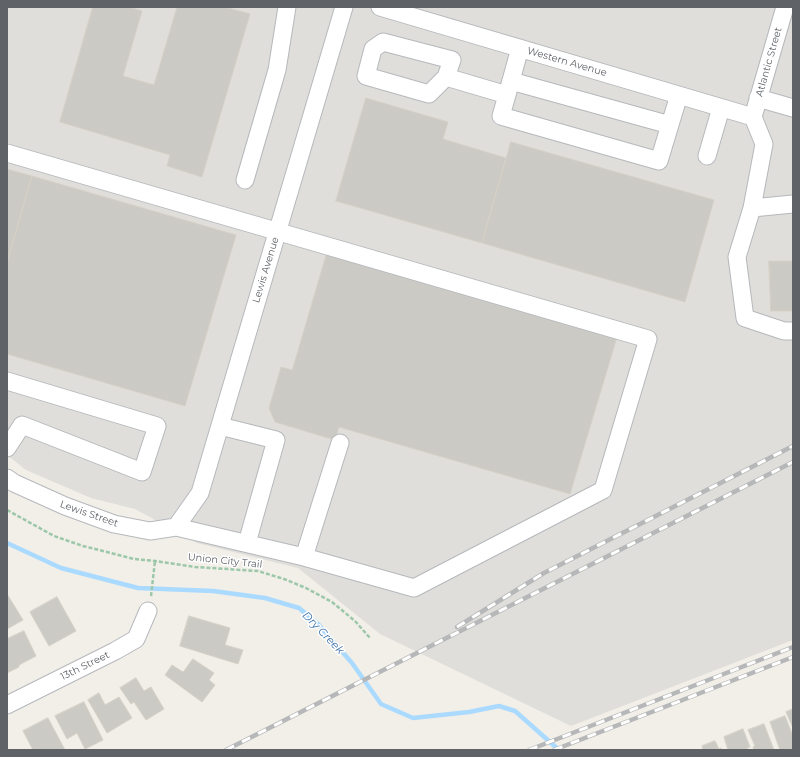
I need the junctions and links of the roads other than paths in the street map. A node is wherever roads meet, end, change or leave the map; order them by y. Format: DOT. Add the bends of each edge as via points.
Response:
graph roads {
  1 [pos="287,7"];
  2 [pos="344,7"];
  3 [pos="380,7"];
  4 [pos="785,7"];
  5 [pos="520,48"];
  6 [pos="446,77"];
  7 [pos="509,88"];
  8 [pos="678,95"];
  9 [pos="758,98"];
  10 [pos="722,108"];
  11 [pos="793,108"];
  12 [pos="753,117"];
  13 [pos="670,124"];
  14 [pos="7,153"];
  15 [pos="708,156"];
  16 [pos="245,180"];
  17 [pos="793,204"];
  18 [pos="752,208"];
  19 [pos="278,232"];
  20 [pos="793,331"];
  21 [pos="7,381"];
  22 [pos="220,426"];
  23 [pos="340,443"];
  24 [pos="7,448"];
  25 [pos="7,478"];
  26 [pos="176,527"];
  27 [pos="247,543"];
  28 [pos="304,557"];
  29 [pos="149,604"];
  30 [pos="7,705"];
  1 -- 16 [label="street" via="277,70"];
  2 -- 19 [label="street, Lewis Avenue"];
  3 -- 5 [label="street, Western Avenue"];
  4 -- 9 [label="street, Atlantic Street"];
  5 -- 7 [label="street"];
  5 -- 8 [label="street, Western Avenue"];
  6 -- 6 [label="street" via="429,94 366,76 373,49 383,42 452,60"];
  6 -- 7 [label="street"];
  7 -- 13 [label="street"];
  7 -- 13 [label="street" via="501,116 659,161"];
  8 -- 10 [label="street, Western Avenue"];
  8 -- 13 [label="street"];
  9 -- 11 [label="street"];
  9 -- 12 [label="street, Atlantic Street"];
  10 -- 12 [label="street, Western Avenue"];
  10 -- 15 [label="street"];
  12 -- 18 [label="street" via="764,144"];
  14 -- 19 [label="street"];
  17 -- 18 [label="street"];
  18 -- 20 [label="street" via="737,257 745,318 784,331"];
  19 -- 22 [label="street, Lewis Avenue"];
  19 -- 28 [label="street" via="648,339 603,490 414,588"];
  21 -- 24 [label="street" via="157,426 142,472 22,425"];
  22 -- 26 [label="street, Lewis Avenue" via="200,493"];
  22 -- 27 [label="street" via="276,440"];
  23 -- 28 [label="street"];
  25 -- 26 [label="street, Lewis Street" via="65,506 114,524 150,531"];
  26 -- 27 [label="street"];
  27 -- 28 [label="street"];
  29 -- 30 [label="street, 13th Street" via="136,639"];
}
